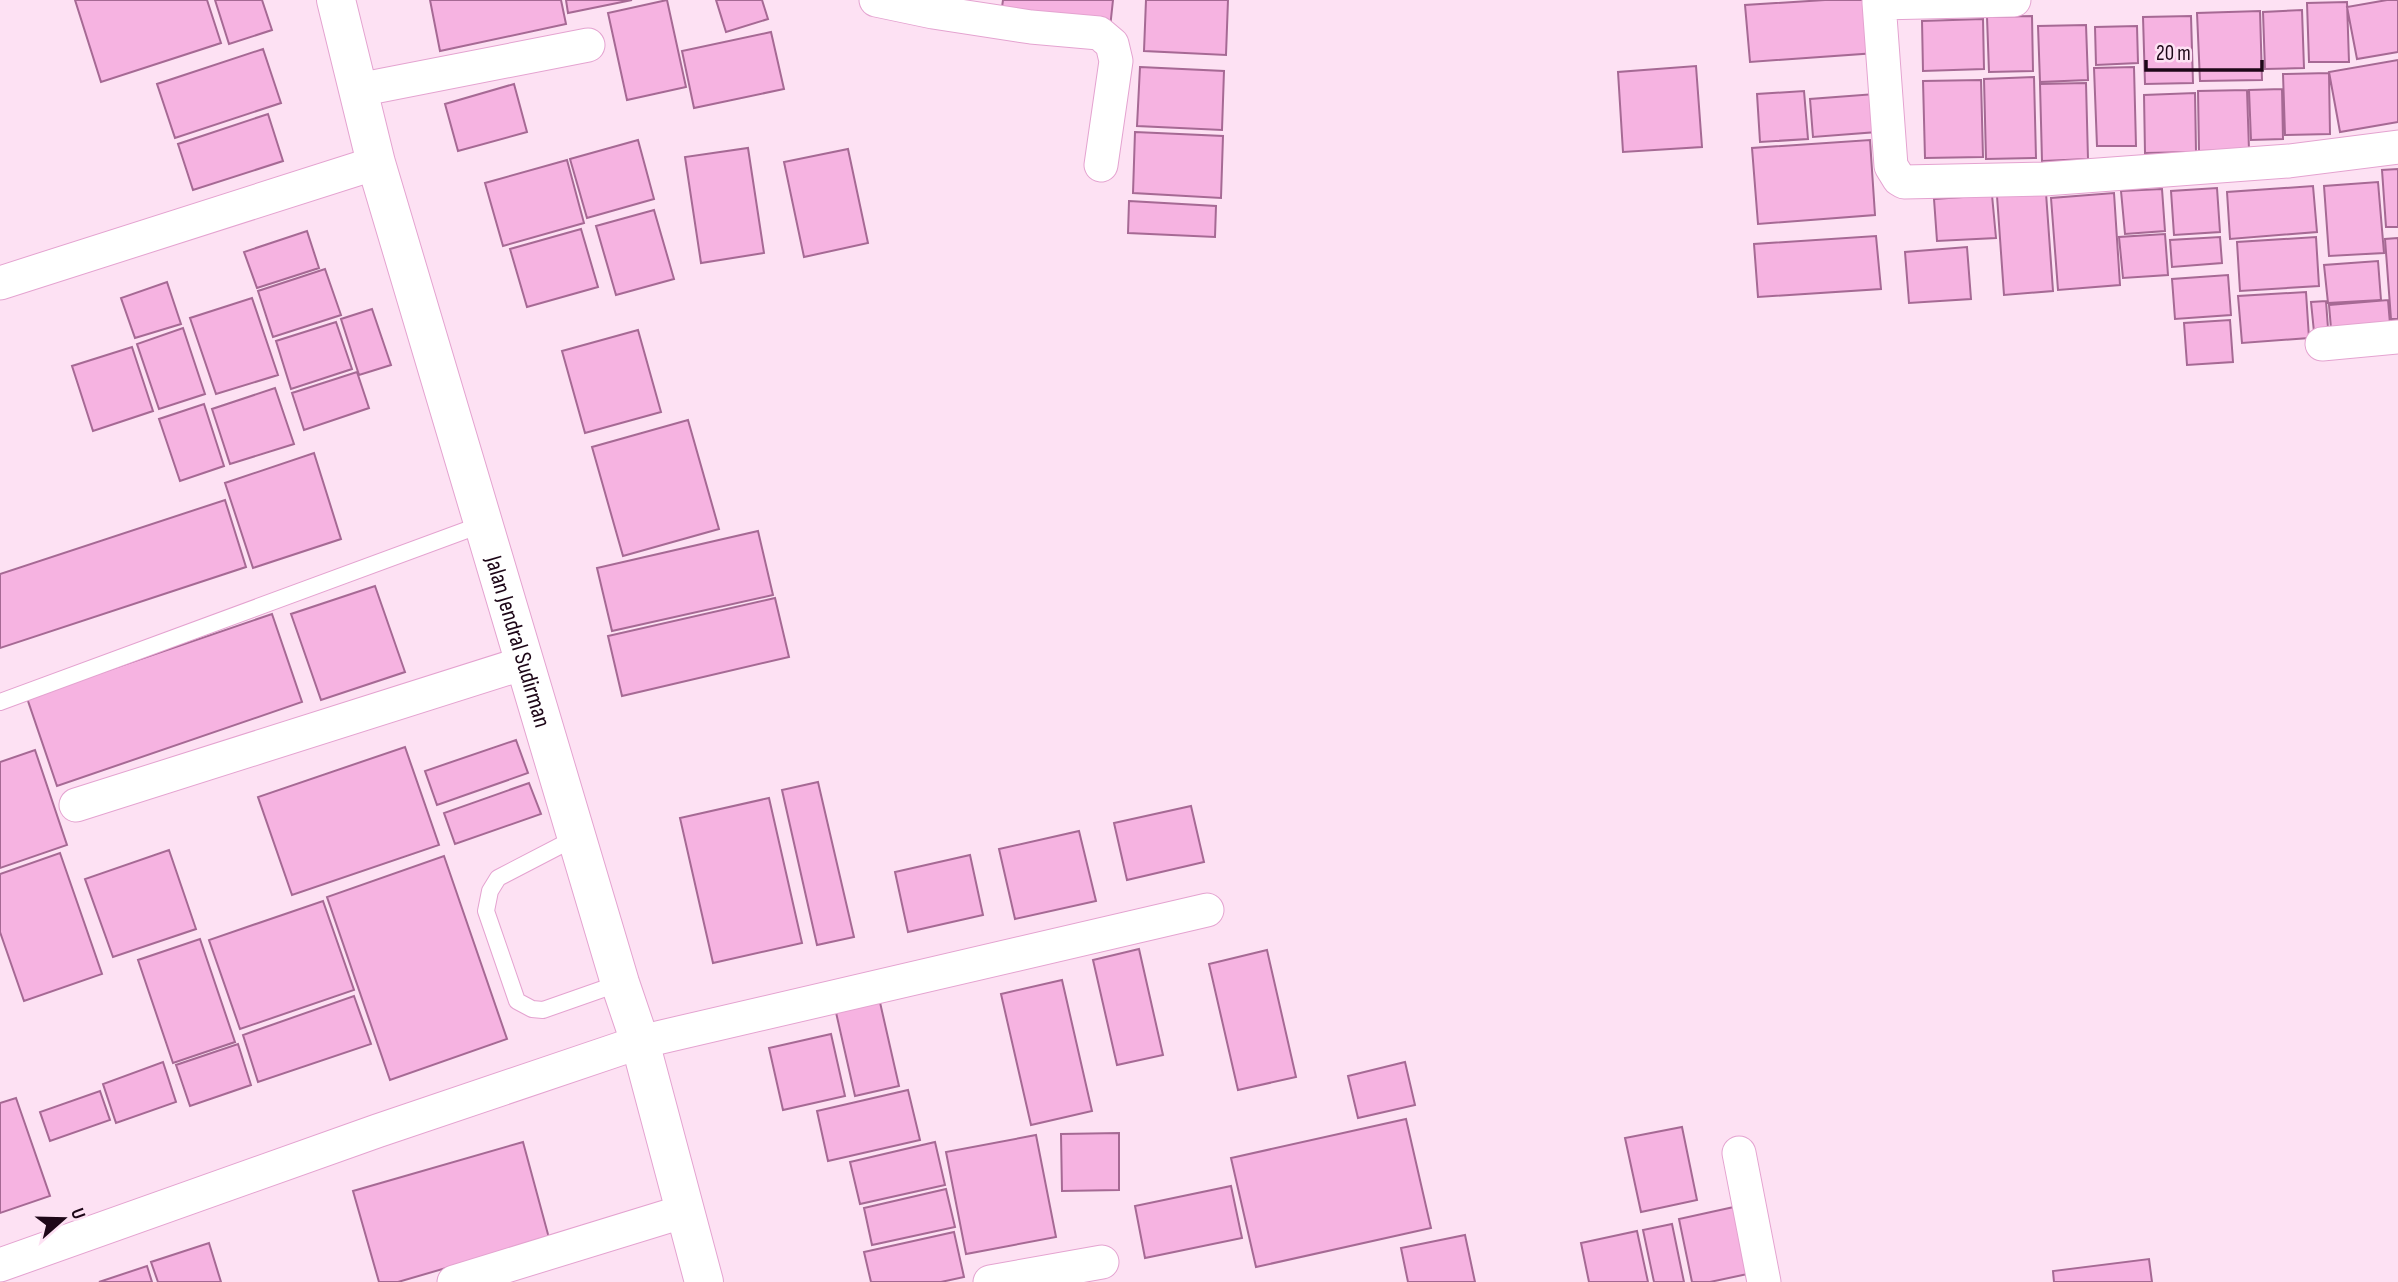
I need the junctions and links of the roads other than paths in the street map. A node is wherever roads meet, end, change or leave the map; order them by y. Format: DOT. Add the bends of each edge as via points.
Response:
graph roads {
  1 [pos="336,0"];
  2 [pos="876,0"];
  3 [pos="2014,0"];
  4 [pos="1879,2"];
  5 [pos="588,45"];
  6 [pos="358,90"];
  7 [pos="2398,147"];
  8 [pos="376,163"];
  9 [pos="1101,165"];
  10 [pos="0,283"];
  11 [pos="2398,337"];
  12 [pos="2322,344"];
  13 [pos="483,524"];
  14 [pos="524,663"];
  15 [pos="0,702"];
  16 [pos="76,805"];
  17 [pos="577,837"];
  18 [pos="1208,910"];
  19 [pos="621,983"];
  20 [pos="640,1042"];
  21 [pos="1739,1153"];
  22 [pos="685,1211"];
  23 [pos="1102,1262"];
  24 [pos="0,1265"];
  25 [pos="454,1282"];
  26 [pos="704,1282"];
  27 [pos="990,1282"];
  28 [pos="1764,1282"];
  1 -- 6 [label="street, Jalan Jendral Sudirman"];
  2 -- 9 [label="street" via="1031,27 1099,33 1112,44 1116,61"];
  3 -- 4 [label="street"];
  4 -- 7 [label="street" via="1891,166 1904,182 2044,179 2289,161"];
  5 -- 6 [label="street"];
  6 -- 8 [label="street, Jalan Jendral Sudirman"];
  8 -- 10 [label="street"];
  8 -- 13 [label="street, Jalan Jendral Sudirman"];
  11 -- 12 [label="street"];
  13 -- 14 [label="street, Jalan Jendral Sudirman"];
  13 -- 15 [label="lane"];
  14 -- 16 [label="street"];
  14 -- 17 [label="street, Jalan Jendral Sudirman"];
  17 -- 19 [label="street, Jalan Jendral Sudirman"];
  17 -- 19 [label="lane" via="498,878 486,911 517,1001 532,1009 543,1010"];
  18 -- 20 [label="street"];
  19 -- 20 [label="street, Jalan Jendral Sudirman"];
  20 -- 22 [label="street, Jalan Jendral Sudirman"];
  20 -- 24 [label="street"];
  21 -- 28 [label="street"];
  22 -- 25 [label="street"];
  22 -- 26 [label="street, Jalan Jendral Sudirman"];
  23 -- 27 [label="street"];
}
